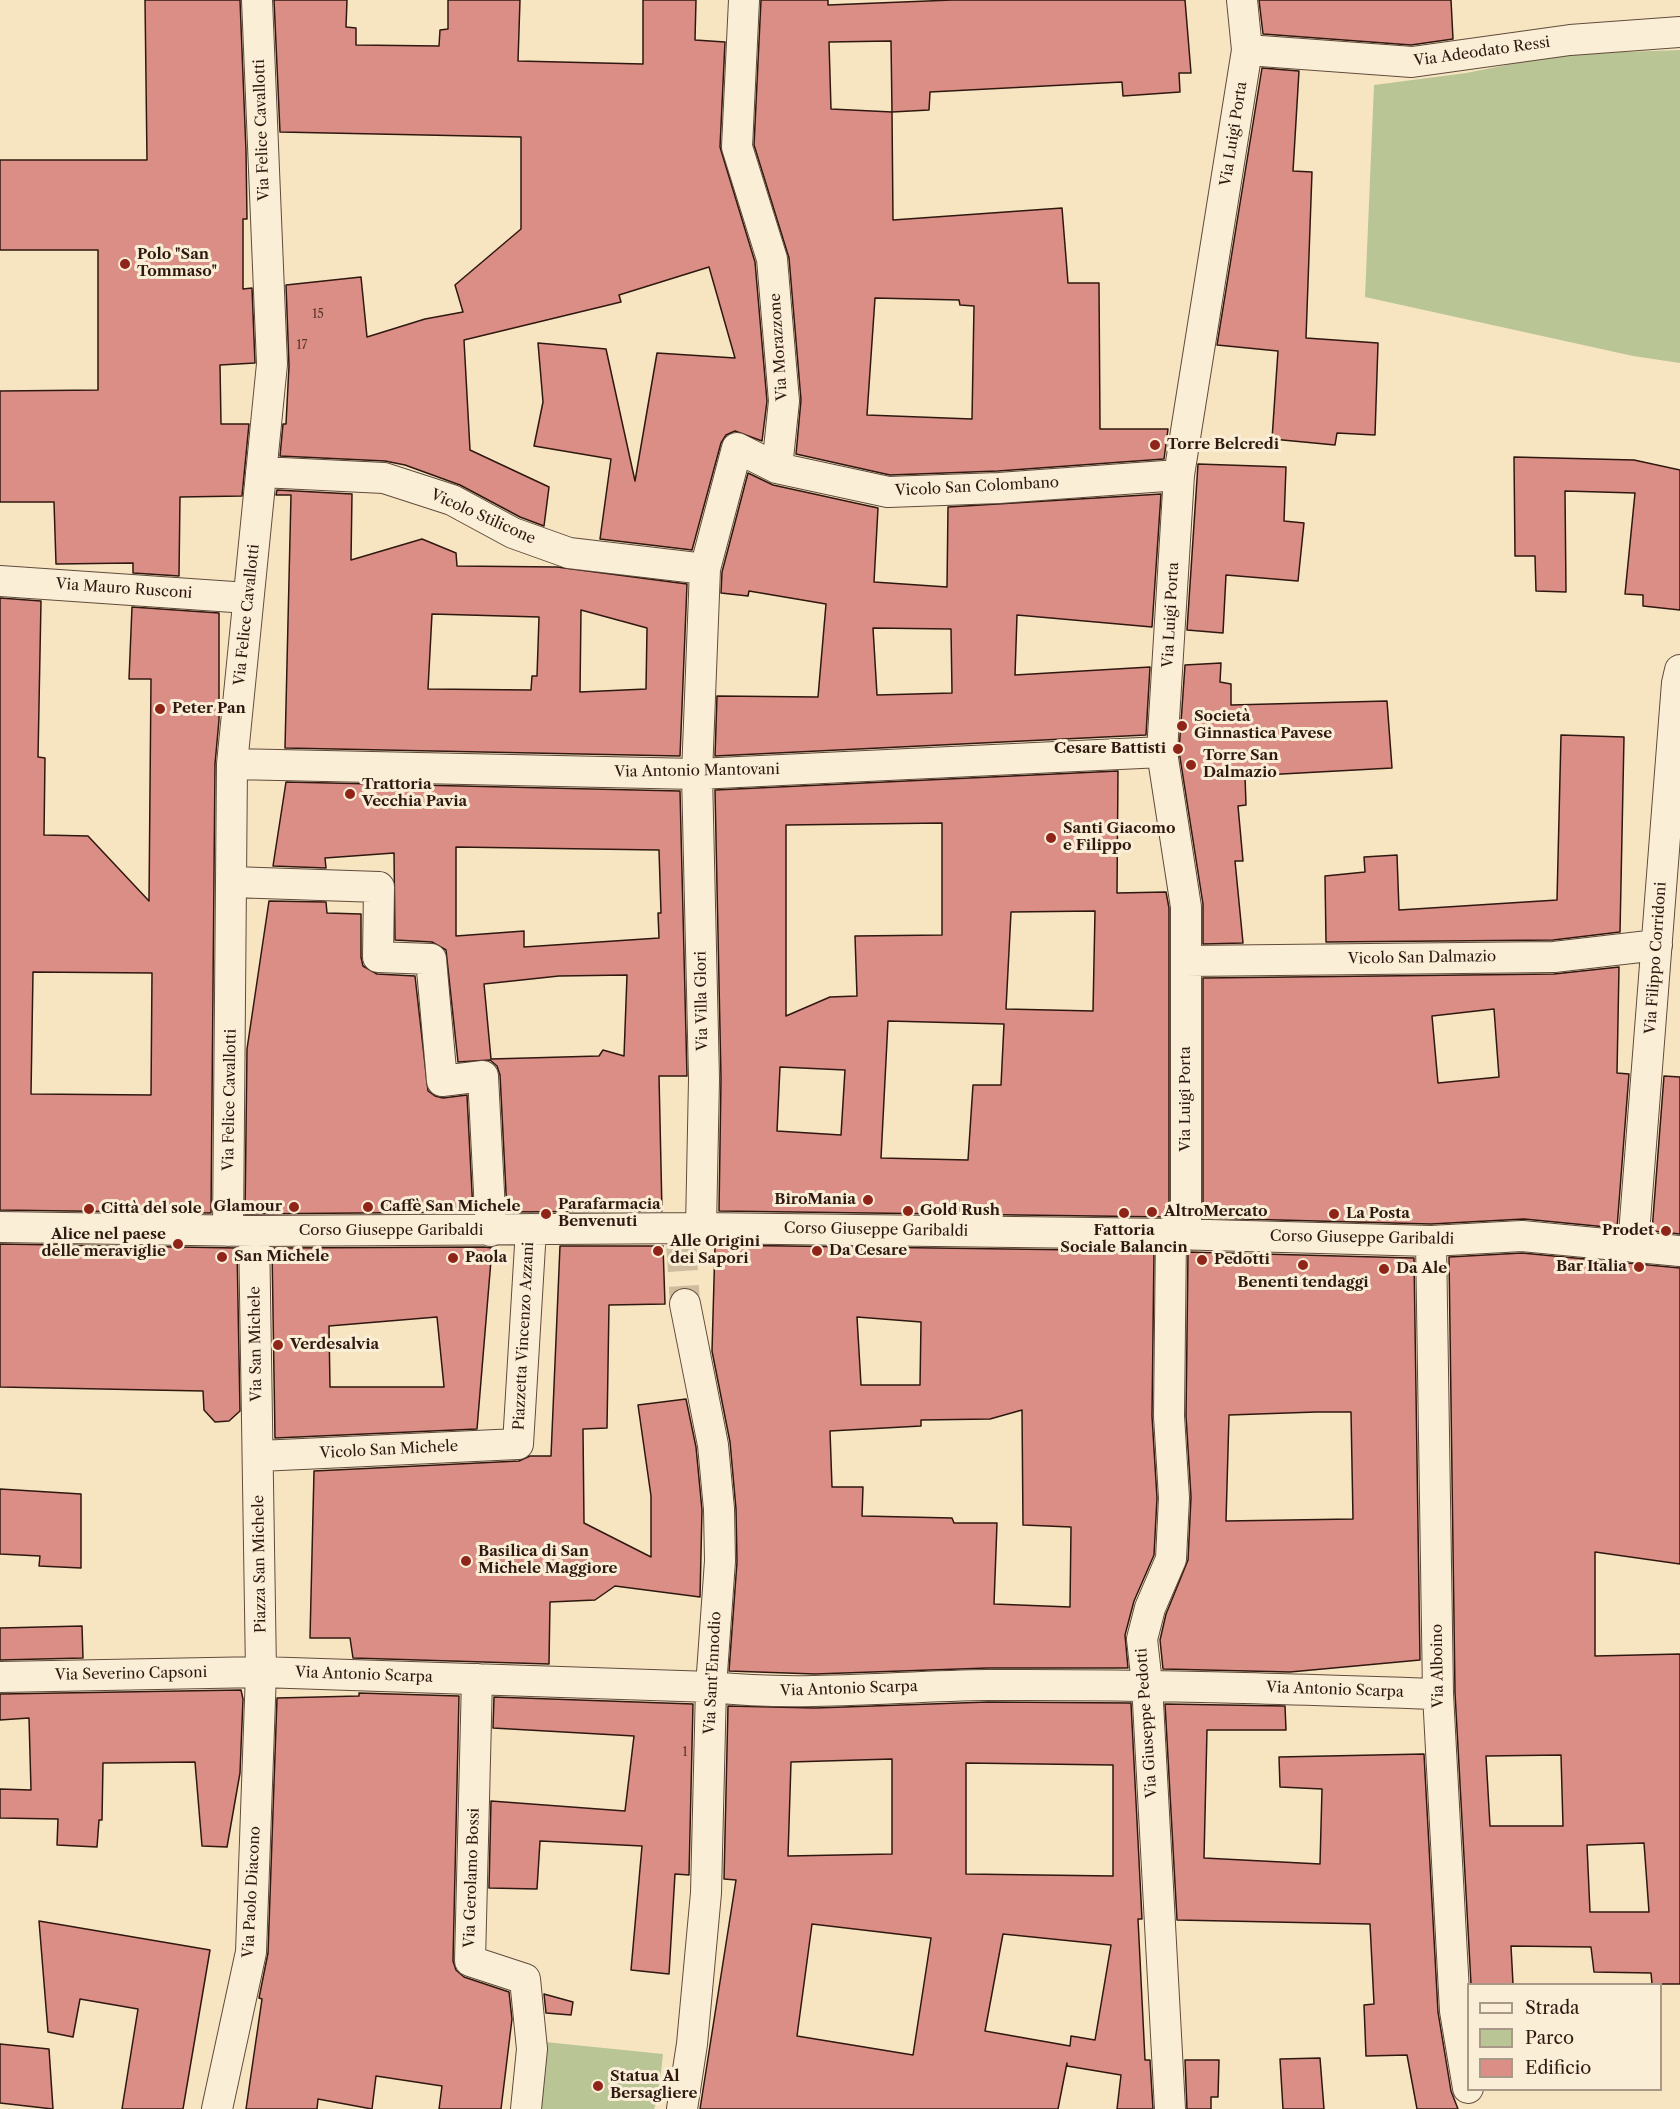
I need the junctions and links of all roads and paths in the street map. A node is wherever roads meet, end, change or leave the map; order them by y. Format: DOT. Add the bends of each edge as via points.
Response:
graph roads {
  1 [pos="257,0"];
  2 [pos="744,0"];
  3 [pos="1242,0"];
  4 [pos="1680,32"];
  5 [pos="1247,50"];
  6 [pos="777,468"];
  7 [pos="261,472"];
  8 [pos="1179,475"];
  9 [pos="705,569"];
  10 [pos="0,581"];
  11 [pos="248,598"];
  12 [pos="1680,670"];
  13 [pos="1162,752"];
  14 [pos="232,764"];
  15 [pos="697,774"];
  16 [pos="232,882"];
  17 [pos="1657,945"];
  18 [pos="1186,961"];
  19 [pos="0,1227"];
  20 [pos="531,1229"];
  21 [pos="241,1231"];
  22 [pos="491,1231"];
  23 [pos="688,1232"];
  24 [pos="1179,1234"];
  25 [pos="1431,1241"];
  26 [pos="1633,1247"];
  27 [pos="1680,1251"];
  28 [pos="685,1304"];
  29 [pos="518,1444"];
  30 [pos="259,1456"];
  31 [pos="261,1672"];
  32 [pos="0,1677"];
  33 [pos="477,1679"];
  34 [pos="1147,1684"];
  35 [pos="711,1687"];
  36 [pos="1438,1694"];
  37 [pos="1467,2078"];
  38 [pos="1469,2091"];
  39 [pos="217,2109"];
  40 [pos="526,2109"];
  41 [pos="682,2109"];
  42 [pos="1170,2109"];
  43 [pos="1472,2109"];
  1 -- 7 [label="street, Via Felice Cavallotti" via="272,364"];
  2 -- 6 [label="street, Via Morazzone" via="737,147 772,259 784,401"];
  3 -- 5 [label="street, Via Luigi Porta"];
  4 -- 5 [label="street, Via Adeodato Ressi" via="1570,40 1412,62"];
  5 -- 8 [label="street, Via Luigi Porta"];
  6 -- 8 [label="street, Vicolo San Colombano" via="888,492"];
  6 -- 9 [label="street" via="737,448"];
  7 -- 9 [label="street, Vicolo Stilicone" via="384,478 452,500 513,533 569,553"];
  7 -- 11 [label="street, Via Felice Cavallotti"];
  8 -- 13 [label="street, Via Luigi Porta"];
  9 -- 15 [label="street"];
  10 -- 11 [label="street, Via Mauro Rusconi"];
  11 -- 14 [label="street, Via Felice Cavallotti"];
  12 -- 17 [label="street, Via Filippo Corridoni"];
  13 -- 15 [label="street, Via Antonio Mantovani"];
  13 -- 18 [label="street, Via Luigi Porta" via="1186,908"];
  14 -- 15 [label="street, Via Antonio Mantovani"];
  14 -- 16 [label="street, Via Felice Cavallotti"];
  15 -- 23 [label="street, Via Villa Glori" via="704,1079"];
  16 -- 21 [label="street, Via Felice Cavallotti"];
  16 -- 22 [label="street" via="379,887 378,957 431,959 442,1081 483,1076"];
  17 -- 18 [label="street, Vicolo San Dalmazio" via="1554,957"];
  17 -- 26 [label="street, Via Filippo Corridoni"];
  18 -- 24 [label="street, Via Luigi Porta"];
  19 -- 21 [label="street, Corso Giuseppe Garibaldi"];
  20 -- 22 [label="street, Corso Giuseppe Garibaldi"];
  20 -- 23 [label="street, Corso Giuseppe Garibaldi"];
  20 -- 29 [label="street, Piazzetta Vincenzo Azzani"];
  21 -- 22 [label="street, Corso Giuseppe Garibaldi"];
  21 -- 30 [label="street, Via San Michele"];
  23 -- 24 [label="street, Corso Giuseppe Garibaldi"];
  24 -- 25 [label="street, Corso Giuseppe Garibaldi"];
  24 -- 34 [label="street, Via Giuseppe Pedotti" via="1169,1416 1174,1498 1172,1549 1142,1639"];
  25 -- 26 [label="street, Corso Giuseppe Garibaldi" via="1522,1236"];
  25 -- 36 [label="street, Via Alboino"];
  26 -- 27 [label="street, Corso Giuseppe Garibaldi"];
  28 -- 35 [label="street, Via Sant'Ennodio" via="713,1445 719,1509 720,1561"];
  29 -- 30 [label="street, Vicolo San Michele"];
  30 -- 31 [label="street, Piazza San Michele"];
  31 -- 32 [label="street, Via Severino Capsoni"];
  31 -- 33 [label="street, Via Antonio Scarpa"];
  31 -- 39 [label="street, Via Paolo Diacono" via="251,1952"];
  33 -- 35 [label="street, Via Antonio Scarpa"];
  33 -- 40 [label="street, Via Gerolamo Bossi" via="470,1961 525,1979 532,2049"];
  34 -- 35 [label="street, Via Antonio Scarpa" via="761,1692"];
  34 -- 36 [label="street, Via Antonio Scarpa"];
  34 -- 42 [label="street, Via Giuseppe Pedotti"];
  35 -- 41 [label="street, Via Sant'Ennodio" via="706,1893"];
  36 -- 37 [label="street, Via Alboino" via="1455,2011"];
  38 -- 43 [label="street, Via Alboino"];
}
